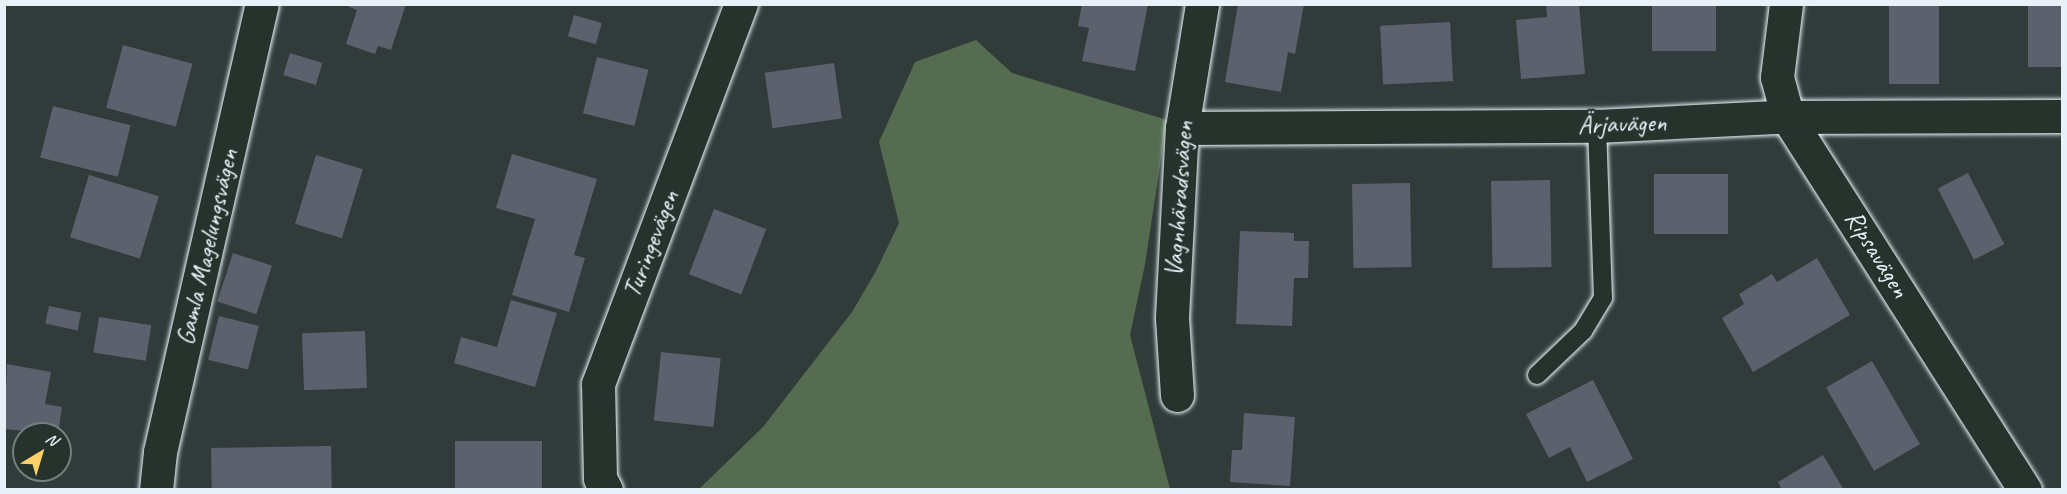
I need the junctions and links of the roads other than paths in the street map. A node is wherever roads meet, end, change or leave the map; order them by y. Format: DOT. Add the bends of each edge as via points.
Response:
graph roads {
  1 [pos="262,4"];
  2 [pos="741,4"];
  3 [pos="1202,4"];
  4 [pos="1786,4"];
  5 [pos="2062,116"];
  6 [pos="1788,118"];
  7 [pos="1597,126"];
  8 [pos="1182,128"];
  9 [pos="1537,375"];
  10 [pos="1177,395"];
  11 [pos="156,489"];
  12 [pos="606,489"];
  13 [pos="2025,489"];
  1 -- 11 [label="street, Gamla Magelungsvägen" via="160,452"];
  2 -- 12 [label="street, Turingevägen" via="598,384 600,478"];
  3 -- 8 [label="street, Vagnhäradsvägen"];
  4 -- 6 [label="street, Ripsavägen" via="1778,78"];
  5 -- 6 [label="street, Ärjavägen"];
  6 -- 7 [label="street, Ärjavägen"];
  6 -- 13 [label="street, Ripsavägen"];
  7 -- 8 [label="street, Ärjavägen"];
  7 -- 9 [label="lane" via="1603,298 1583,331"];
  8 -- 10 [label="street, Vagnhäradsvägen" via="1172,317"];
}
